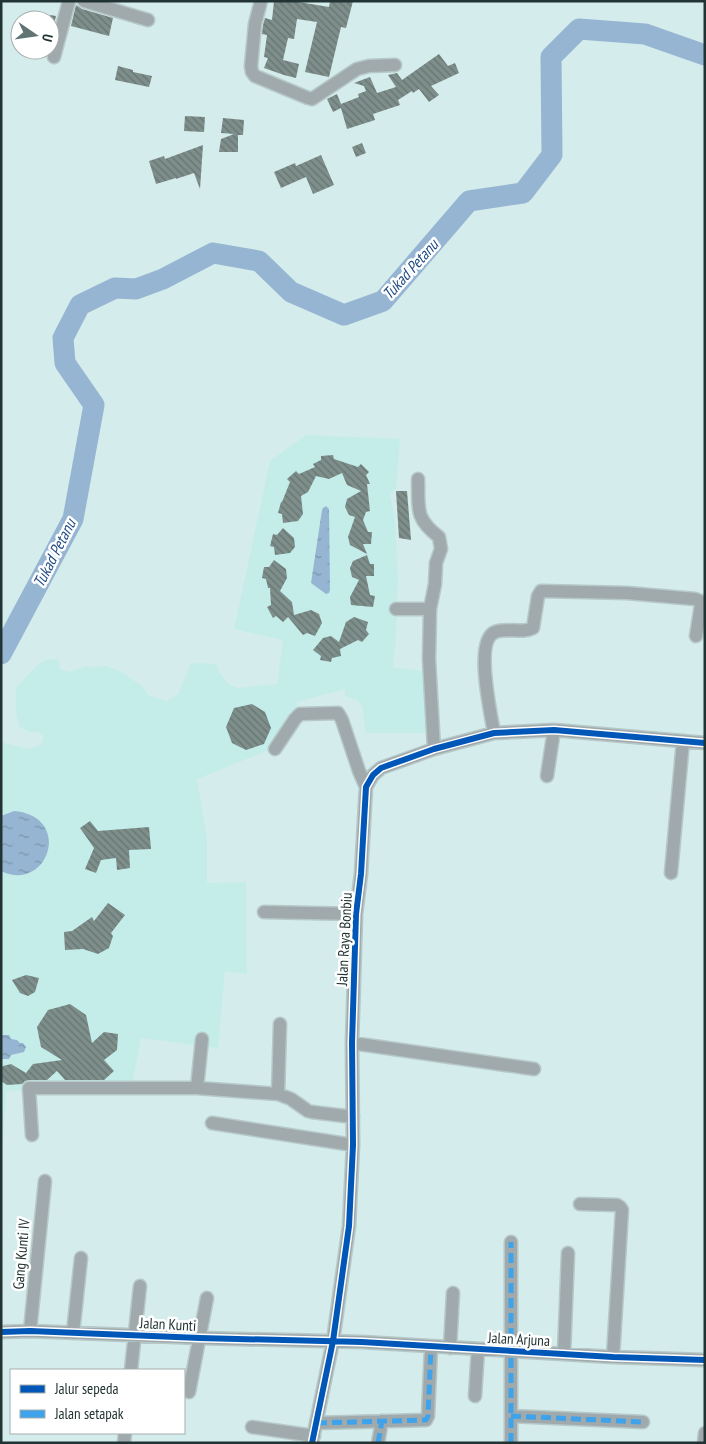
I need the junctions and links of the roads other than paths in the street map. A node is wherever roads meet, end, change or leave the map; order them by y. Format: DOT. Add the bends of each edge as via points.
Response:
graph roads {
  1 [pos="69,1"];
  2 [pos="85,1"];
  3 [pos="261,1"];
  4 [pos="148,20"];
  5 [pos="60,35"];
  6 [pos="395,65"];
  7 [pos="418,479"];
  8 [pos="396,609"];
  9 [pos="430,609"];
  10 [pos="696,636"];
  11 [pos="554,730"];
  12 [pos="494,733"];
  13 [pos="683,741"];
  14 [pos="705,743"];
  15 [pos="275,749"];
  16 [pos="434,749"];
  17 [pos="547,776"];
  18 [pos="366,787"];
  19 [pos="671,873"];
  20 [pos="264,912"];
  21 [pos="356,914"];
  22 [pos="280,1024"];
  23 [pos="202,1039"];
  24 [pos="352,1043"];
  25 [pos="534,1069"];
  26 [pos="197,1088"];
  27 [pos="278,1094"];
  28 [pos="353,1117"];
  29 [pos="212,1123"];
  30 [pos="32,1135"];
  31 [pos="353,1145"];
  32 [pos="45,1181"];
  33 [pos="580,1204"];
  34 [pos="511,1242"];
  35 [pos="568,1253"];
  36 [pos="81,1258"];
  37 [pos="140,1286"];
  38 [pos="453,1293"];
  39 [pos="208,1298"];
  40 [pos="30,1331"];
  41 [pos="1,1332"];
  42 [pos="73,1333"];
  43 [pos="136,1334"];
  44 [pos="200,1338"];
  45 [pos="333,1341"];
  46 [pos="431,1346"];
  47 [pos="450,1348"];
  48 [pos="478,1349"];
  49 [pos="512,1351"];
  50 [pos="564,1354"];
  51 [pos="613,1357"];
  52 [pos="705,1360"];
  53 [pos="131,1369"];
  54 [pos="189,1392"];
  55 [pos="475,1396"];
  56 [pos="511,1416"];
  57 [pos="382,1421"];
  58 [pos="643,1422"];
  59 [pos="317,1423"];
  60 [pos="252,1427"];
  61 [pos="705,1433"];
  62 [pos="313,1439"];
  63 [pos="378,1443"];
  64 [pos="511,1443"];
  65 [pos="704,1443"];
  1 -- 5 [label="street"];
  2 -- 4 [label="street"];
  3 -- 6 [label="street" via="251,66 255,76 310,99 358,69"];
  7 -- 9 [label="street" via="419,515 426,528 439,537 441,549"];
  8 -- 9 [label="street"];
  9 -- 16 [label="street"];
  10 -- 12 [label="street" via="701,605 695,599 541,591 533,628 497,631 489,637 485,670"];
  11 -- 12 [label="street"];
  11 -- 13 [label="street"];
  11 -- 17 [label="street"];
  12 -- 16 [label="street"];
  13 -- 14 [label="street"];
  13 -- 19 [label="street"];
  15 -- 18 [label="street" via="300,714 338,713"];
  16 -- 18 [label="street" via="381,768"];
  18 -- 21 [label="street, Jalan Raya Bonbiu"];
  20 -- 21 [label="street"];
  21 -- 24 [label="street, Jalan Raya Bonbiu"];
  22 -- 27 [label="street"];
  23 -- 26 [label="street"];
  24 -- 25 [label="street"];
  24 -- 28 [label="street, Jalan Raya Bonbiu"];
  26 -- 27 [label="street"];
  26 -- 30 [label="street" via="29,1088"];
  27 -- 28 [label="street" via="292,1099 308,1111"];
  28 -- 31 [label="street, Jalan Raya Bonbiu"];
  29 -- 31 [label="street"];
  31 -- 45 [label="street, Jalan Raya Bonbiu" via="349,1226"];
  32 -- 40 [label="street, Gang Kunti IV"];
  33 -- 51 [label="street" via="620,1206 622,1210"];
  34 -- 49 [label="street"];
  35 -- 50 [label="street"];
  36 -- 42 [label="street"];
  37 -- 43 [label="street"];
  38 -- 47 [label="street"];
  39 -- 44 [label="street"];
  40 -- 41 [label="street, Jalan Kunti"];
  40 -- 42 [label="street, Jalan Kunti"];
  42 -- 43 [label="street, Jalan Kunti"];
  43 -- 44 [label="street, Jalan Kunti"];
  43 -- 53 [label="street"];
  44 -- 45 [label="street, Jalan Kunti"];
  44 -- 54 [label="street"];
  45 -- 46 [label="street, Jalan Arjuna"];
  45 -- 59 [label="street, Jalan Raya Bonbiu"];
  46 -- 47 [label="street, Jalan Arjuna"];
  46 -- 57 [label="street" via="427,1418 422,1421"];
  47 -- 48 [label="street, Jalan Arjuna"];
  48 -- 49 [label="street, Jalan Arjuna"];
  48 -- 55 [label="street"];
  49 -- 50 [label="street, Jalan Arjuna"];
  49 -- 56 [label="street"];
  50 -- 51 [label="street, Jalan Arjuna"];
  51 -- 52 [label="street, Jalan Arjuna"];
  56 -- 58 [label="street"];
  56 -- 64 [label="street"];
  57 -- 59 [label="street"];
  57 -- 63 [label="street"];
  59 -- 62 [label="street, Jalan Raya Bonbiu"];
  60 -- 62 [label="street"];
  61 -- 65 [label="street"];
}
